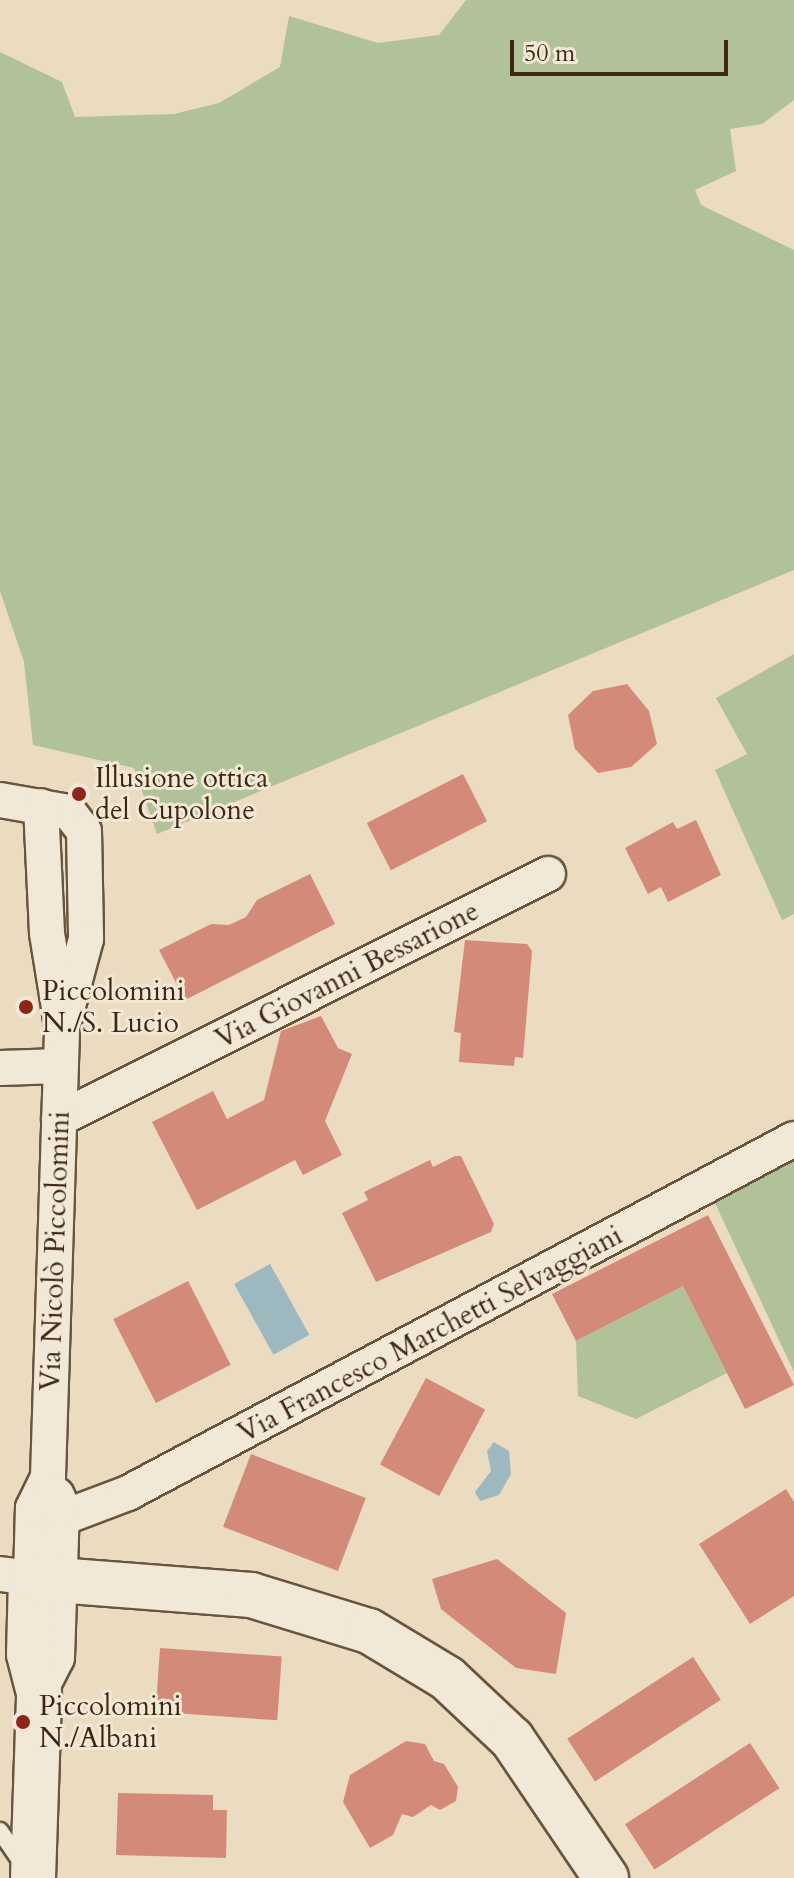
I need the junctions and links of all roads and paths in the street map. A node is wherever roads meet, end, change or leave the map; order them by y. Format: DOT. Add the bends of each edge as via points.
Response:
graph roads {
  1 [pos="0,800"];
  2 [pos="548,874"];
  3 [pos="61,1066"];
  4 [pos="0,1068"];
  5 [pos="59,1119"];
  6 [pos="794,1139"];
  7 [pos="48,1477"];
  8 [pos="62,1518"];
  9 [pos="31,1577"];
  10 [pos="0,1831"];
  11 [pos="33,1878"];
  12 [pos="606,1878"];
  1 -- 3 [label="street, Via Nicolò Piccolomini" via="73,814 86,842 86,939 62,1026"];
  2 -- 5 [label="street, Via Giovanni Bessarione"];
  3 -- 4 [label="street"];
  3 -- 5 [label="street, Via Nicolò Piccolomini"];
  5 -- 7 [label="street, Via Nicolò Piccolomini"];
  6 -- 8 [label="street, Via Francesco Marchetti Selvaggiani" via="128,1493"];
  7 -- 8 [label="street, Via Nicolò Piccolomini"];
  7 -- 9 [label="street, Via Nicolò Piccolomini" via="33,1508"];
  8 -- 9 [label="street, Via Nicolò Piccolomini"];
  9 -- 11 [label="main road, Via Nicolò Piccolomini" via="29,1654 39,1693"];
  9 -- 12 [label="main road" via="251,1595 369,1631 447,1678 512,1739"];
  10 -- 11 [label="lane"];
}
